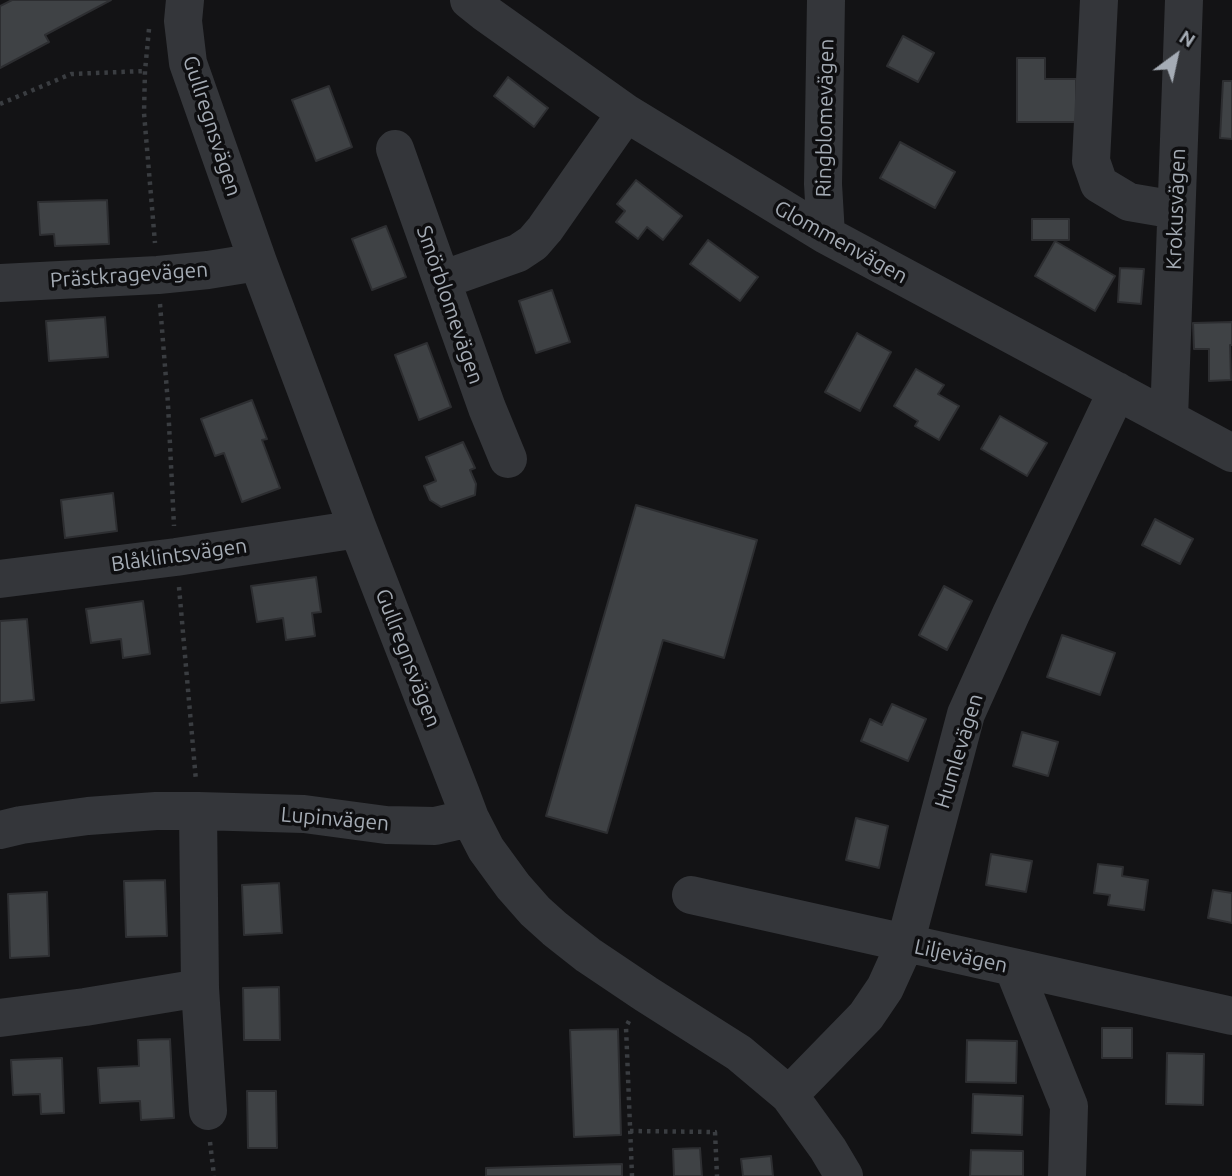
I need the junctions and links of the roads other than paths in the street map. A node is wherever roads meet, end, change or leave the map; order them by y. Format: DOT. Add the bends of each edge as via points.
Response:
graph roads {
  1 [pos="185,0"];
  2 [pos="826,0"];
  3 [pos="1099,0"];
  4 [pos="1184,0"];
  5 [pos="482,4"];
  6 [pos="626,113"];
  7 [pos="395,149"];
  8 [pos="1176,210"];
  9 [pos="826,235"];
  10 [pos="258,262"];
  11 [pos="442,280"];
  12 [pos="0,284"];
  13 [pos="1117,391"];
  14 [pos="1169,419"];
  15 [pos="1232,453"];
  16 [pos="508,459"];
  17 [pos="358,529"];
  18 [pos="0,579"];
  19 [pos="198,811"];
  20 [pos="470,818"];
  21 [pos="0,830"];
  22 [pos="691,895"];
  23 [pos="905,944"];
  24 [pos="1013,967"];
  25 [pos="200,988"];
  26 [pos="1232,1016"];
  27 [pos="0,1018"];
  28 [pos="789,1095"];
  29 [pos="208,1111"];
  30 [pos="844,1176"];
  31 [pos="1067,1176"];
  1 -- 10 [label="street, Gullregnsvägen" via="188,63"];
  2 -- 9 [label="street, Ringblomevägen" via="822,184"];
  3 -- 8 [label="street" via="1091,161 1099,184 1129,202"];
  4 -- 8 [label="street, Krokusvägen"];
  5 -- 6 [label="street, Glommenvägen"];
  6 -- 9 [label="street, Glommenvägen"];
  6 -- 11 [label="street" via="534,243"];
  7 -- 11 [label="street, Smörblomevägen"];
  8 -- 14 [label="street, Krokusvägen"];
  9 -- 13 [label="street, Glommenvägen"];
  10 -- 12 [label="street, Prästkragevägen" via="158,275"];
  10 -- 17 [label="street, Gullregnsvägen"];
  11 -- 16 [label="street, Smörblomevägen"];
  13 -- 14 [label="street, Glommenvägen"];
  13 -- 23 [label="street, Humlevägen" via="966,714"];
  14 -- 15 [label="street, Glommenvägen"];
  17 -- 18 [label="street, Blåklintsvägen"];
  17 -- 20 [label="street, Gullregnsvägen"];
  19 -- 20 [label="street, Lupinvägen" via="304,814 386,825 435,826"];
  19 -- 21 [label="street, Lupinvägen" via="88,816"];
  19 -- 25 [label="street"];
  20 -- 28 [label="street, Gullregnsvägen" via="486,849 535,911 588,955 739,1053"];
  22 -- 23 [label="street, Liljevägen"];
  23 -- 24 [label="street, Liljevägen"];
  23 -- 28 [label="street, Humlevägen" via="866,1016"];
  24 -- 26 [label="street, Liljevägen"];
  24 -- 31 [label="street" via="1069,1106"];
  25 -- 27 [label="street"];
  25 -- 29 [label="street"];
  28 -- 30 [label="street, Gullregnsvägen"];
}
